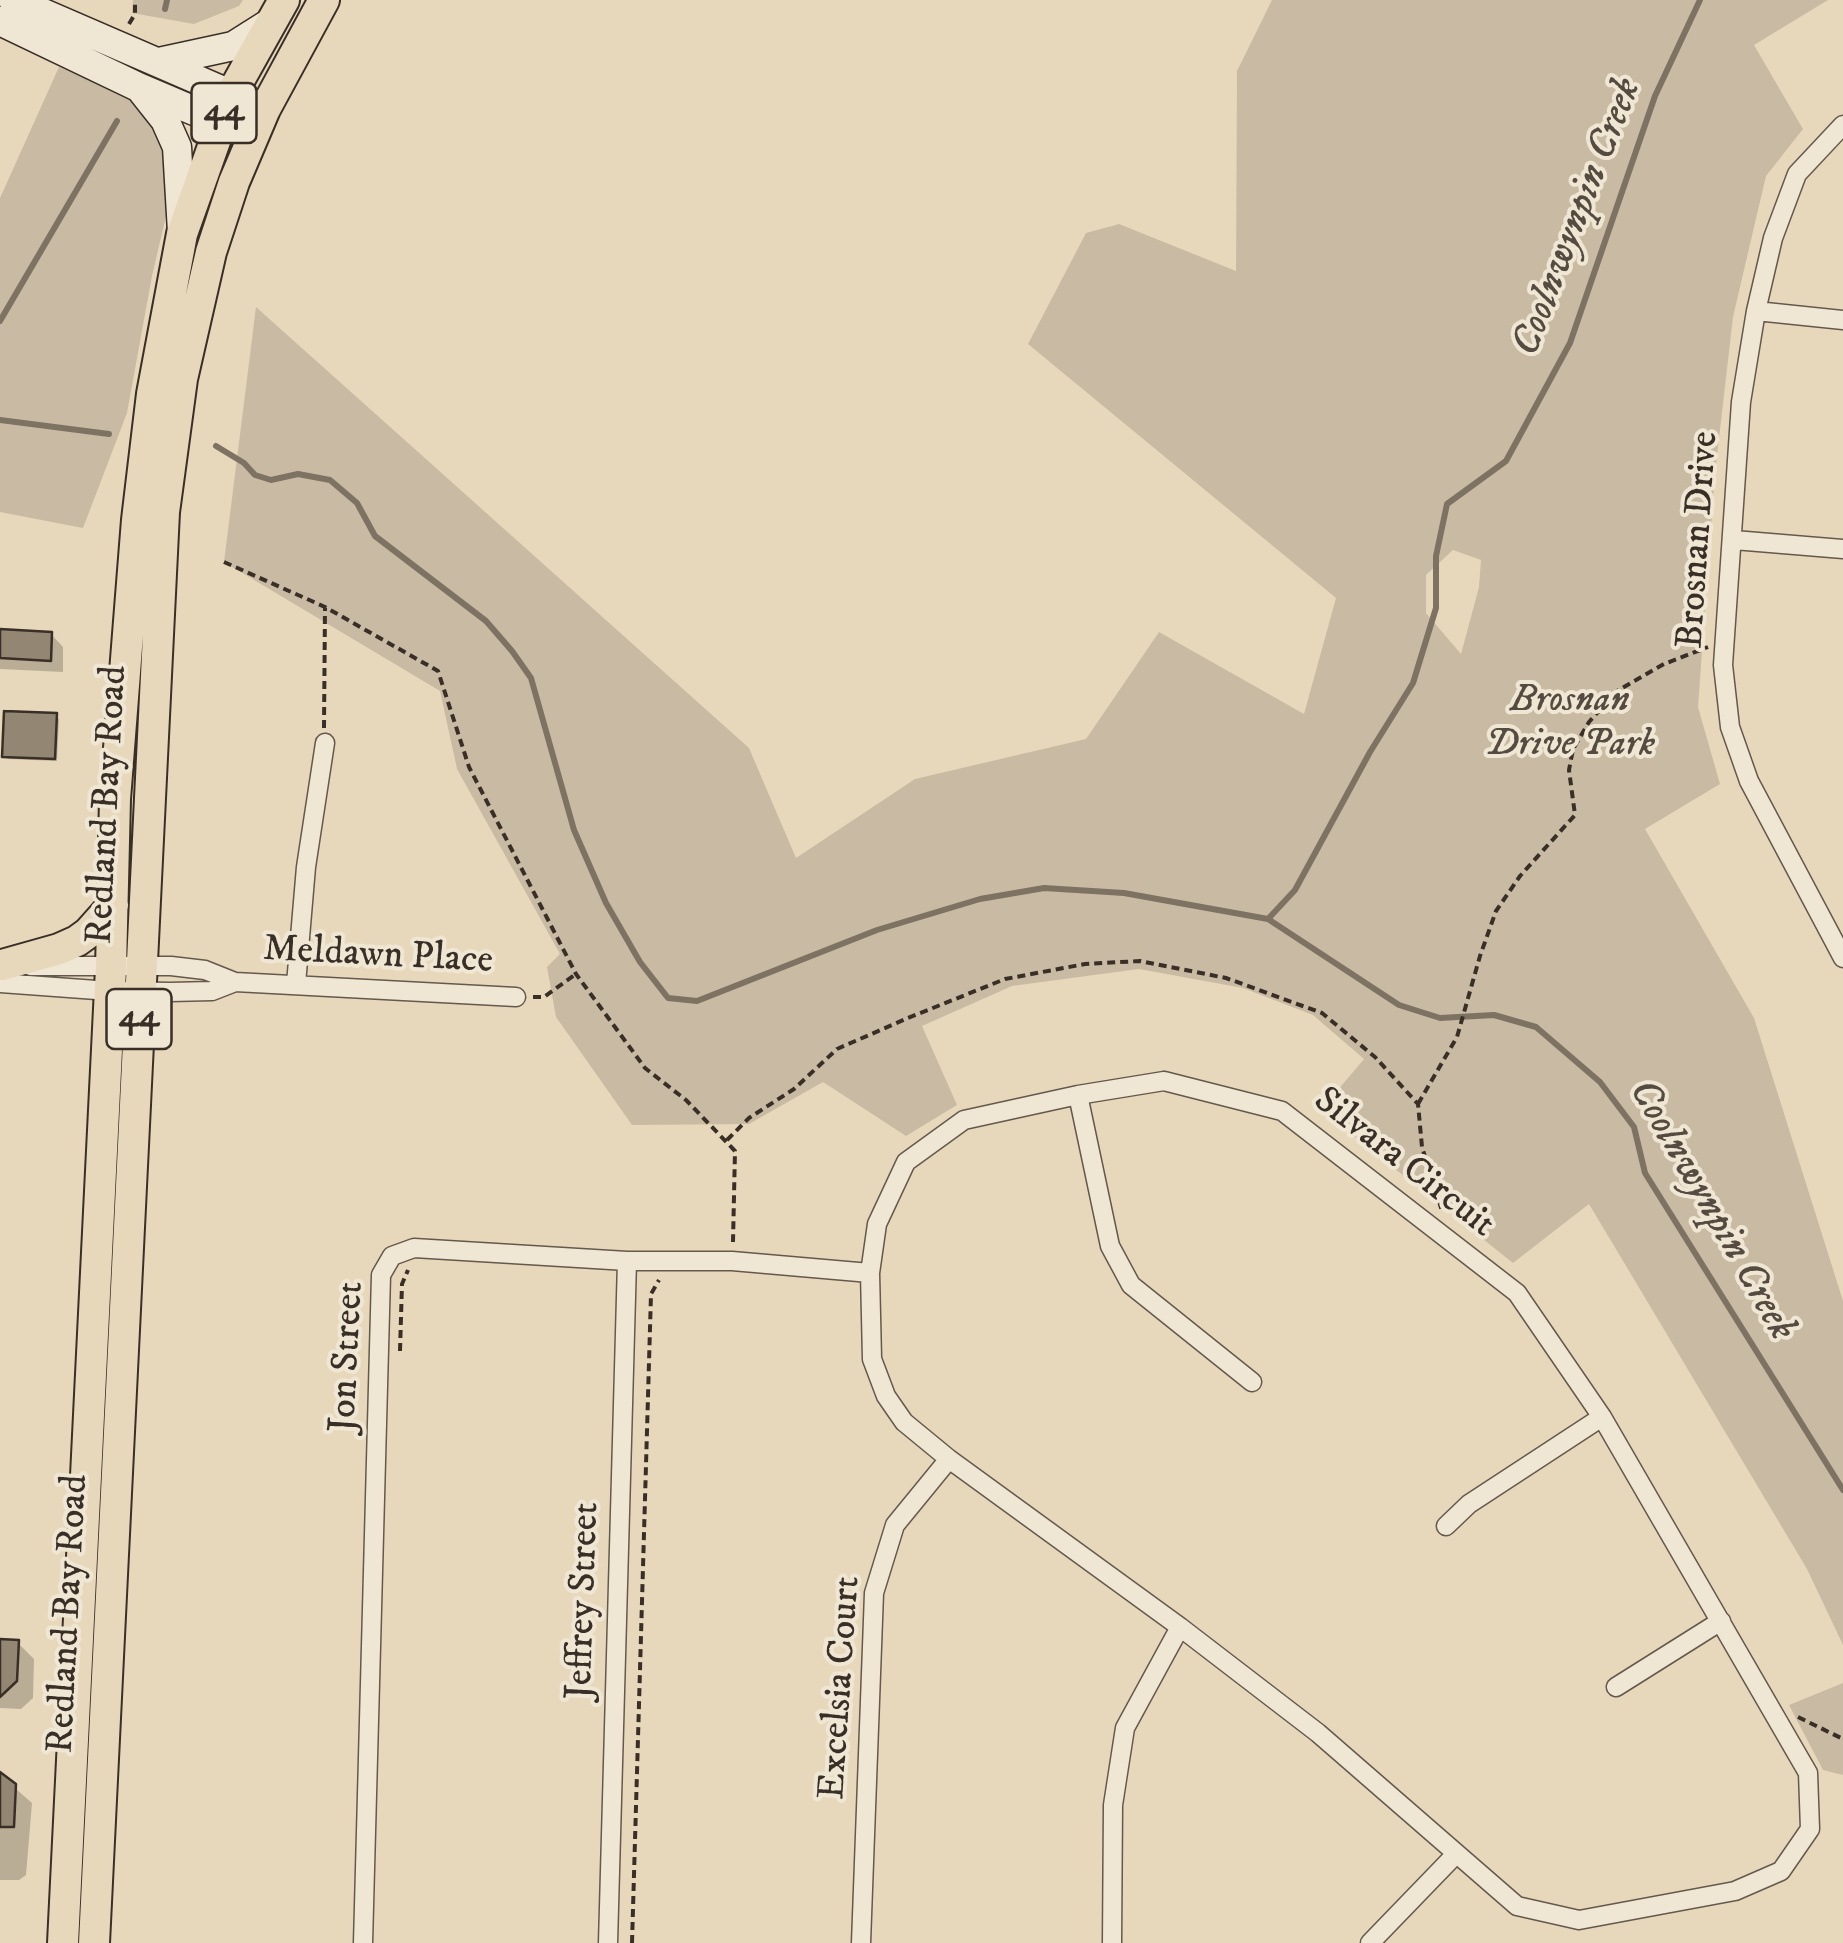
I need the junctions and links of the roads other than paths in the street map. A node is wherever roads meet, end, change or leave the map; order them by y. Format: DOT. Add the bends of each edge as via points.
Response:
graph roads {
  1 [pos="13,0"];
  2 [pos="324,0"];
  3 [pos="277,11"];
  4 [pos="0,22"];
  5 [pos="158,62"];
  6 [pos="138,87"];
  7 [pos="227,107"];
  8 [pos="259,122"];
  9 [pos="1843,125"];
  10 [pos="182,234"];
  11 [pos="1756,311"];
  12 [pos="1843,320"];
  13 [pos="1734,540"];
  14 [pos="1843,549"];
  15 [pos="326,743"];
  16 [pos="112,906"];
  17 [pos="1843,958"];
  18 [pos="1,971"];
  19 [pos="126,979"];
  20 [pos="235,982"];
  21 [pos="296,984"];
  22 [pos="516,998"];
  23 [pos="1078,1096"];
  24 [pos="627,1260"];
  25 [pos="870,1273"];
  26 [pos="1252,1382"];
  27 [pos="1602,1417"];
  28 [pos="949,1459"];
  29 [pos="1446,1526"];
  30 [pos="1721,1621"];
  31 [pos="1180,1627"];
  32 [pos="1616,1687"];
  33 [pos="1456,1854"];
  34 [pos="64,1943"];
  35 [pos="94,1943"];
  36 [pos="363,1943"];
  37 [pos="608,1943"];
  38 [pos="861,1943"];
  39 [pos="1112,1943"];
  40 [pos="1370,1943"];
  1 -- 5 [label="main road"];
  2 -- 8 [label="main road, Redland Bay Road / 44"];
  3 -- 5 [label="main road" via="233,46"];
  3 -- 7 [label="main road, Redland Bay Road / 44"];
  4 -- 6 [label="main road"];
  5 -- 7 [label="main road"];
  6 -- 7 [label="main road"];
  6 -- 10 [label="main road" via="177,147"];
  7 -- 8 [label="main road"];
  7 -- 10 [label="main road, Redland Bay Road / 44"];
  8 -- 19 [label="main road, Redland Bay Road / 44" via="210,252 182,378 166,493"];
  9 -- 11 [label="street, Brosnan Drive" via="1798,174 1773,238"];
  10 -- 16 [label="main road, Redland Bay Road / 44" via="137,520"];
  11 -- 12 [label="street"];
  11 -- 13 [label="street, Brosnan Drive" via="1741,402"];
  13 -- 14 [label="street"];
  13 -- 17 [label="street, Brosnan Drive" via="1723,665 1730,727 1749,781"];
  15 -- 21 [label="street"];
  16 -- 18 [label="main road" via="77,941"];
  16 -- 19 [label="main road, Redland Bay Road / 44"];
  18 -- 19 [label="street"];
  19 -- 20 [label="street, Meldawn Place" via="212,991"];
  19 -- 20 [label="street, Meldawn Place" via="172,966"];
  19 -- 34 [label="main road, Redland Bay Road / 44"];
  19 -- 35 [label="main road, Redland Bay Road / 44"];
  20 -- 21 [label="street, Meldawn Place"];
  21 -- 22 [label="street, Meldawn Place"];
  23 -- 25 [label="street, Silvara Circuit" via="964,1120 906,1162 877,1224"];
  23 -- 26 [label="street" via="1110,1246 1132,1285"];
  23 -- 27 [label="street, Silvara Circuit" via="1164,1081 1282,1110 1517,1293"];
  24 -- 25 [label="street, Jon Street"];
  24 -- 36 [label="street, Jon Street" via="414,1248 392,1256 381,1275"];
  24 -- 37 [label="street, Jeffrey Street"];
  25 -- 28 [label="street, Silvara Circuit" via="872,1359 886,1396 904,1422"];
  27 -- 29 [label="street"];
  27 -- 30 [label="street, Silvara Circuit"];
  28 -- 31 [label="street, Silvara Circuit"];
  28 -- 38 [label="street, Excelsia Court" via="895,1525 874,1594"];
  30 -- 32 [label="street"];
  30 -- 33 [label="street, Silvara Circuit" via="1808,1773 1810,1829 1781,1871 1735,1891 1579,1920 1517,1906"];
  31 -- 33 [label="street, Silvara Circuit" via="1318,1733"];
  31 -- 39 [label="street" via="1125,1728 1113,1805"];
  33 -- 40 [label="street"];
}
